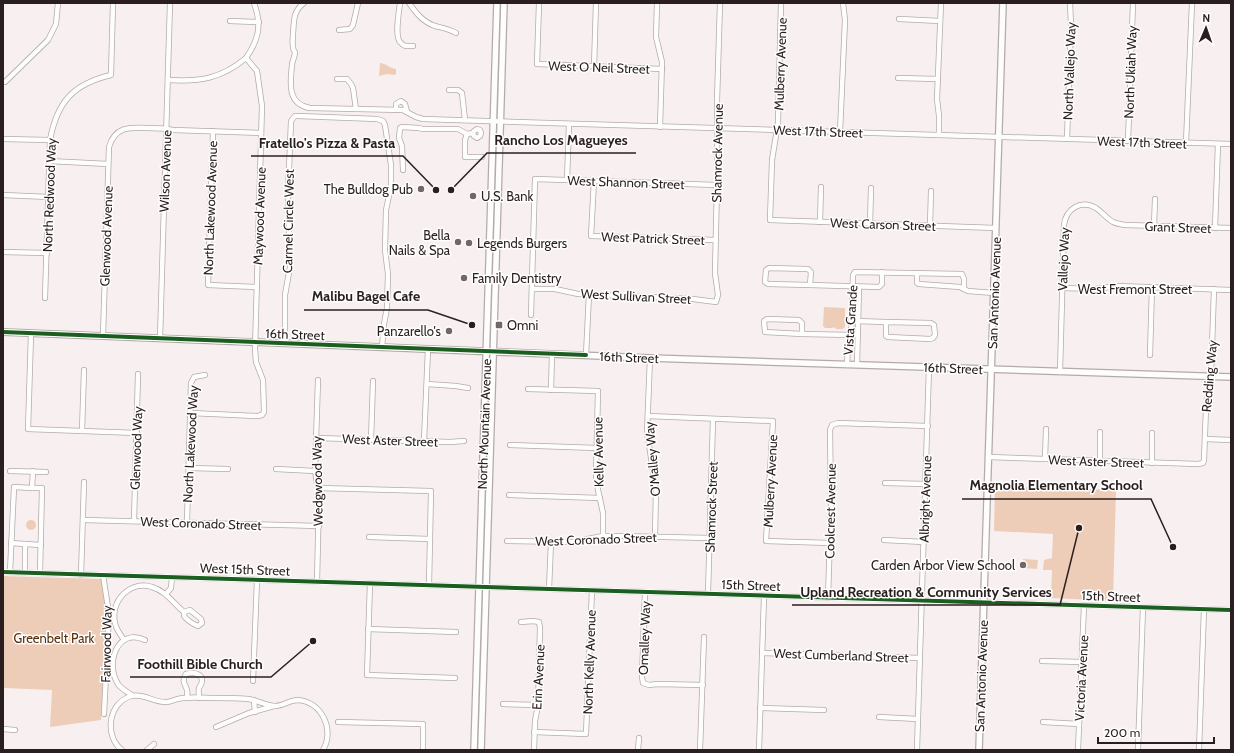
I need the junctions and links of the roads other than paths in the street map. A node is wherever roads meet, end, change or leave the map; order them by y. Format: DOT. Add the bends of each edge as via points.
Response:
graph roads {
  1 [pos="58,3"];
  2 [pos="113,3"];
  3 [pos="170,3"];
  4 [pos="254,3"];
  5 [pos="304,3"];
  6 [pos="358,3"];
  7 [pos="400,3"];
  8 [pos="409,3"];
  9 [pos="497,3"];
  10 [pos="504,3"];
  11 [pos="539,3"];
  12 [pos="596,3"];
  13 [pos="657,3"];
  14 [pos="720,3"];
  15 [pos="781,3"];
  16 [pos="843,3"];
  17 [pos="941,3"];
  18 [pos="1003,3"];
  19 [pos="1070,3"];
  20 [pos="1133,3"];
  21 [pos="1192,3"];
  22 [pos="899,19"];
  23 [pos="230,21"];
  24 [pos="940,21"];
  25 [pos="259,22"];
  26 [pos="339,30"];
  27 [pos="456,33"];
  28 [pos="413,46"];
  29 [pos="246,58"];
  30 [pos="594,67"];
  31 [pos="662,69"];
  32 [pos="898,78"];
  33 [pos="337,79"];
  34 [pos="938,79"];
  35 [pos="168,80"];
  36 [pos="4,82"];
  37 [pos="449,90"];
  38 [pos="356,109"];
  39 [pos="396,110"];
  40 [pos="407,112"];
  41 [pos="465,120"];
  42 [pos="479,120"];
  43 [pos="494,121"];
  44 [pos="501,122"];
  45 [pos="569,124"];
  46 [pos="660,126"];
  47 [pos="718,128"];
  48 [pos="166,129"];
  49 [pos="778,130"];
  50 [pos="213,132"];
  51 [pos="840,132"];
  52 [pos="261,133"];
  53 [pos="470,134"];
  54 [pos="939,135"];
  55 [pos="998,137"];
  56 [pos="3,139"];
  57 [pos="1067,139"];
  58 [pos="50,140"];
  59 [pos="1128,141"];
  60 [pos="1186,143"];
  61 [pos="1218,144"];
  62 [pos="1231,144"];
  63 [pos="482,157"];
  64 [pos="50,161"];
  65 [pos="108,164"];
  66 [pos="403,170"];
  67 [pos="567,180"];
  68 [pos="594,181"];
  69 [pos="717,185"];
  70 [pos="821,187"];
  71 [pos="871,188"];
  72 [pos="931,191"];
  73 [pos="3,195"];
  74 [pos="48,197"];
  75 [pos="1155,199"];
  76 [pos="770,220"];
  77 [pos="820,222"];
  78 [pos="870,224"];
  79 [pos="1125,225"];
  80 [pos="930,226"];
  81 [pos="1154,226"];
  82 [pos="996,228"];
  83 [pos="1215,228"];
  84 [pos="1231,228"];
  85 [pos="490,230"];
  86 [pos="497,230"];
  87 [pos="715,240"];
  88 [pos="3,252"];
  89 [pos="47,253"];
  90 [pos="882,272"];
  91 [pos="917,273"];
  92 [pos="810,285"];
  93 [pos="853,286"];
  94 [pos="859,286"];
  95 [pos="257,287"];
  96 [pos="1152,287"];
  97 [pos="1062,288"];
  98 [pos="532,289"];
  99 [pos="964,289"];
  100 [pos="1214,289"];
  101 [pos="1231,290"];
  102 [pos="994,293"];
  103 [pos="589,294"];
  104 [pos="45,298"];
  105 [pos="716,302"];
  106 [pos="531,315"];
  107 [pos="852,321"];
  108 [pos="858,321"];
  109 [pos="886,322"];
  110 [pos="3,332"];
  111 [pos="31,334"];
  112 [pos="802,334"];
  113 [pos="851,335"];
  114 [pos="858,335"];
  115 [pos="103,336"];
  116 [pos="160,338"];
  117 [pos="255,342"];
  118 [pos="285,343"];
  119 [pos="382,347"];
  120 [pos="428,349"];
  121 [pos="487,351"];
  122 [pos="494,352"];
  123 [pos="552,354"];
  124 [pos="586,355"];
  125 [pos="1150,355"];
  126 [pos="650,358"];
  127 [pos="847,365"];
  128 [pos="857,365"];
  129 [pos="929,367"];
  130 [pos="84,370"];
  131 [pos="991,370"];
  132 [pos="1060,372"];
  133 [pos="138,374"];
  134 [pos="205,375"];
  135 [pos="1211,376"];
  136 [pos="1231,377"];
  137 [pos="318,380"];
  138 [pos="373,381"];
  139 [pos="426,384"];
  140 [pos="468,388"];
  141 [pos="528,389"];
  142 [pos="551,390"];
  143 [pos="191,413"];
  144 [pos="648,416"];
  145 [pos="713,419"];
  146 [pos="928,426"];
  147 [pos="1046,429"];
  148 [pos="82,431"];
  149 [pos="1100,432"];
  150 [pos="137,433"];
  151 [pos="1152,433"];
  152 [pos="316,438"];
  153 [pos="1205,439"];
  154 [pos="371,440"];
  155 [pos="1231,440"];
  156 [pos="424,441"];
  157 [pos="464,441"];
  158 [pos="510,445"];
  159 [pos="596,448"];
  160 [pos="988,457"];
  161 [pos="1045,459"];
  162 [pos="1100,461"];
  163 [pos="1152,462"];
  164 [pos="1203,463"];
  165 [pos="189,468"];
  166 [pos="228,469"];
  167 [pos="276,469"];
  168 [pos="10,471"];
  169 [pos="32,471"];
  170 [pos="315,471"];
  171 [pos="46,472"];
  172 [pos="84,482"];
  173 [pos="885,483"];
  174 [pos="926,484"];
  175 [pos="32,488"];
  176 [pos="318,488"];
  177 [pos="509,495"];
  178 [pos="600,498"];
  179 [pos="83,520"];
  180 [pos="134,521"];
  181 [pos="187,522"];
  182 [pos="319,526"];
  183 [pos="603,536"];
  184 [pos="654,536"];
  185 [pos="369,537"];
  186 [pos="710,538"];
  187 [pos="430,539"];
  188 [pos="884,540"];
  189 [pos="507,541"];
  190 [pos="552,542"];
  191 [pos="924,542"];
  192 [pos="830,543"];
  193 [pos="11,544"];
  194 [pos="26,544"];
  195 [pos="41,545"];
  196 [pos="3,572"];
  197 [pos="10,572"];
  198 [pos="25,573"];
  199 [pos="40,573"];
  200 [pos="81,574"];
  201 [pos="103,575"];
  202 [pos="172,577"];
  203 [pos="257,580"];
  204 [pos="317,582"];
  205 [pos="370,583"];
  206 [pos="429,585"];
  207 [pos="480,587"];
  208 [pos="486,587"];
  209 [pos="550,589"];
  210 [pos="592,590"];
  211 [pos="645,592"];
  212 [pos="166,594"];
  213 [pos="708,594"];
  214 [pos="764,596"];
  215 [pos="828,598"];
  216 [pos="922,601"];
  217 [pos="984,602"];
  218 [pos="1084,605"];
  219 [pos="1143,607"];
  220 [pos="1204,609"];
  221 [pos="1231,610"];
  222 [pos="184,612"];
  223 [pos="521,622"];
  224 [pos="368,629"];
  225 [pos="456,632"];
  226 [pos="704,637"];
  227 [pos="124,640"];
  228 [pos="145,640"];
  229 [pos="762,653"];
  230 [pos="920,658"];
  231 [pos="1042,661"];
  232 [pos="1082,662"];
  233 [pos="455,678"];
  234 [pos="254,681"];
  235 [pos="702,686"];
  236 [pos="133,696"];
  237 [pos="187,698"];
  238 [pos="199,698"];
  239 [pos="254,700"];
  240 [pos="503,704"];
  241 [pos="538,705"];
  242 [pos="274,706"];
  243 [pos="760,708"];
  244 [pos="824,710"];
  245 [pos="255,712"];
  246 [pos="104,714"];
  247 [pos="879,717"];
  248 [pos="918,719"];
  249 [pos="338,722"];
  250 [pos="1043,722"];
  251 [pos="1079,724"];
  252 [pos="216,727"];
  253 [pos="3,729"];
  254 [pos="15,730"];
  255 [pos="534,732"];
  256 [pos="639,738"];
  257 [pos="154,744"];
  258 [pos="119,749"];
  259 [pos="147,750"];
  260 [pos="323,750"];
  261 [pos="422,750"];
  262 [pos="474,750"];
  263 [pos="481,750"];
  264 [pos="534,750"];
  265 [pos="638,750"];
  266 [pos="700,750"];
  267 [pos="759,750"];
  268 [pos="917,750"];
  269 [pos="979,750"];
  270 [pos="1078,750"];
  271 [pos="1138,750"];
  272 [pos="1199,750"];
  1 -- 36 [label="street" via="56,24 48,40"];
  2 -- 58 [label="street, North Redwood Way" via="111,75 82,85 65,101 57,114"];
  3 -- 35 [label="street, Wilson Avenue"];
  4 -- 25 [label="street"];
  5 -- 38 [label="street, West 17th Street" via="297,10 294,20 294,99 302,106 310,108"];
  6 -- 26 [label="street" via="353,25 350,29"];
  7 -- 28 [label="street" via="397,37 400,44"];
  8 -- 27 [label="street" via="426,22"];
  9 -- 43 [label="main road, North Mountain Avenue"];
  10 -- 44 [label="main road, North Mountain Avenue"];
  11 -- 30 [label="street, West O Neil Street" via="537,64"];
  12 -- 30 [label="street"];
  13 -- 31 [label="street" via="656,37"];
  14 -- 47 [label="street, Shamrock Avenue"];
  15 -- 49 [label="street, Mulberry Avenue"];
  16 -- 51 [label="street" via="845,20"];
  17 -- 24 [label="street"];
  18 -- 55 [label="main road, San Antonio Avenue"];
  19 -- 57 [label="street, North Vallejo Way"];
  20 -- 59 [label="street, North Ukiah Way"];
  21 -- 60 [label="street"];
  22 -- 24 [label="street"];
  23 -- 25 [label="street"];
  24 -- 34 [label="street"];
  25 -- 29 [label="street" via="256,42"];
  29 -- 35 [label="street" via="216,76 195,80"];
  29 -- 52 [label="street, Maywood Avenue" via="255,67 259,79"];
  30 -- 31 [label="street, West O Neil Street"];
  31 -- 46 [label="street"];
  32 -- 34 [label="street"];
  33 -- 38 [label="street" via="347,79 351,84"];
  34 -- 54 [label="street"];
  35 -- 48 [label="street, Wilson Avenue"];
  37 -- 41 [label="street" via="462,92"];
  38 -- 39 [label="street, West 17th Street"];
  39 -- 40 [label="street, West 17th Street"];
  39 -- 40 [label="street, West 17th Street" via="396,104 401,101 405,104"];
  40 -- 41 [label="street, West 17th Street" via="423,119"];
  41 -- 42 [label="street, West 17th Street"];
  42 -- 43 [label="street, West 17th Street"];
  42 -- 53 [label="street" via="478,129"];
  43 -- 44 [label="street, West 17th Street"];
  43 -- 85 [label="main road, North Mountain Avenue"];
  44 -- 45 [label="street, West 17th Street"];
  44 -- 86 [label="main road, North Mountain Avenue"];
  45 -- 46 [label="street, West 17th Street"];
  45 -- 67 [label="street"];
  46 -- 47 [label="street, West 17th Street"];
  47 -- 49 [label="street, West 17th Street"];
  47 -- 69 [label="street, Shamrock Avenue"];
  48 -- 50 [label="street"];
  48 -- 65 [label="street, Glenwood Avenue" via="132,127 120,130 108,147"];
  48 -- 116 [label="street, Wilson Avenue"];
  49 -- 51 [label="street, West 17th Street"];
  49 -- 76 [label="street, Mulberry Avenue" via="772,160"];
  50 -- 52 [label="street"];
  50 -- 95 [label="street, North Lakewood Avenue" via="208,285"];
  51 -- 54 [label="street, West 17th Street"];
  52 -- 95 [label="street, Maywood Avenue"];
  53 -- 63 [label="street" via="465,140 465,157"];
  53 -- 66 [label="street" via="458,129 400,128"];
  54 -- 55 [label="street, West 17th Street"];
  55 -- 57 [label="street, West 17th Street"];
  55 -- 82 [label="main road, San Antonio Avenue"];
  56 -- 58 [label="street"];
  57 -- 59 [label="street, West 17th Street"];
  58 -- 64 [label="street, North Redwood Way"];
  59 -- 60 [label="street, West 17th Street"];
  60 -- 61 [label="street, West 17th Street"];
  61 -- 62 [label="street, West 17th Street"];
  61 -- 83 [label="street"];
  64 -- 65 [label="street"];
  64 -- 74 [label="street, North Redwood Way"];
  65 -- 115 [label="street, Glenwood Avenue"];
  67 -- 68 [label="street, West Shannon Street"];
  67 -- 98 [label="street, West Shannon Street" via="535,179"];
  68 -- 69 [label="street, West Shannon Street"];
  68 -- 87 [label="street, West Patrick Street" via="591,236"];
  69 -- 87 [label="street, Shamrock Avenue"];
  70 -- 77 [label="street"];
  71 -- 78 [label="street"];
  72 -- 80 [label="street"];
  73 -- 74 [label="street"];
  74 -- 89 [label="street, North Redwood Way"];
  75 -- 81 [label="street"];
  76 -- 77 [label="street, West Carson Street"];
  77 -- 78 [label="street, West Carson Street"];
  78 -- 80 [label="street, West Carson Street"];
  79 -- 81 [label="street, Grant Street"];
  79 -- 97 [label="street, Vallejo Way" via="1109,220 1090,206 1075,206 1071,210 1064,225"];
  80 -- 82 [label="street, West Carson Street"];
  81 -- 83 [label="street, Grant Street"];
  82 -- 102 [label="main road, San Antonio Avenue"];
  83 -- 84 [label="street, Grant Street"];
  85 -- 86 [label="main road"];
  85 -- 121 [label="main road, North Mountain Avenue"];
  86 -- 122 [label="main road, North Mountain Avenue"];
  87 -- 105 [label="street, Shamrock Avenue" via="718,295"];
  88 -- 89 [label="street"];
  89 -- 104 [label="street, North Redwood Way"];
  90 -- 91 [label="street"];
  90 -- 93 [label="street, Vista Grande" via="856,271 853,273"];
  90 -- 94 [label="street" via="881,286"];
  91 -- 99 [label="street" via="919,284"];
  91 -- 99 [label="street" via="962,274"];
  92 -- 92 [label="street" via="768,284 765,282 766,270 808,270"];
  92 -- 93 [label="street"];
  93 -- 94 [label="street"];
  93 -- 107 [label="street, Vista Grande"];
  94 -- 108 [label="street, Vista Grande"];
  95 -- 117 [label="street, Maywood Avenue"];
  96 -- 97 [label="street, West Fremont Street"];
  96 -- 100 [label="street, West Fremont Street"];
  96 -- 125 [label="street"];
  97 -- 132 [label="street, Vallejo Way"];
  98 -- 103 [label="street, West Sullivan Street" via="555,289"];
  98 -- 106 [label="street"];
  99 -- 102 [label="street"];
  100 -- 101 [label="street, West Fremont Street"];
  100 -- 135 [label="street, Redding Way"];
  102 -- 131 [label="main road, San Antonio Avenue"];
  103 -- 105 [label="street, West Sullivan Street"];
  103 -- 124 [label="street"];
  107 -- 108 [label="street"];
  107 -- 113 [label="street, Vista Grande"];
  108 -- 109 [label="street"];
  108 -- 114 [label="street, Vista Grande"];
  109 -- 109 [label="street" via="931,324 934,325 935,335 930,339 888,337 885,333"];
  110 -- 111 [label="main road, 16th Street"];
  111 -- 115 [label="main road, 16th Street"];
  111 -- 148 [label="street" via="28,429"];
  112 -- 112 [label="street" via="764,332 764,321 799,320 802,323"];
  112 -- 113 [label="street"];
  113 -- 114 [label="street"];
  113 -- 127 [label="street, Vista Grande"];
  114 -- 128 [label="street, Vista Grande"];
  115 -- 116 [label="main road, 16th Street"];
  116 -- 117 [label="main road, 16th Street"];
  117 -- 118 [label="main road, 16th Street"];
  117 -- 143 [label="street, Maywood Avenue" via="256,362 263,380 262,415"];
  118 -- 119 [label="main road, 16th Street"];
  118 -- 119 [label="street, Carmel Circle West" via="285,295 290,267 290,121 295,116 365,118 378,119 385,125 391,166 391,186 386,210 387,308"];
  119 -- 120 [label="main road, 16th Street"];
  120 -- 121 [label="main road, 16th Street"];
  120 -- 139 [label="street"];
  121 -- 122 [label="main road, 16th Street"];
  121 -- 207 [label="main road, North Mountain Avenue"];
  122 -- 123 [label="main road, 16th Street"];
  122 -- 208 [label="main road, North Mountain Avenue"];
  123 -- 124 [label="main road, 16th Street"];
  123 -- 142 [label="street"];
  124 -- 126 [label="main road, 16th Street"];
  126 -- 127 [label="main road, 16th Street"];
  126 -- 144 [label="street, O'Malley Way"];
  127 -- 128 [label="main road, 16th Street"];
  128 -- 129 [label="main road, 16th Street"];
  129 -- 131 [label="main road, 16th Street"];
  129 -- 146 [label="street, Albright Avenue"];
  130 -- 148 [label="street"];
  131 -- 132 [label="main road, 16th Street"];
  131 -- 160 [label="main road, San Antonio Avenue"];
  132 -- 135 [label="main road, 16th Street"];
  133 -- 150 [label="street, Glenwood Way"];
  134 -- 143 [label="street, North Lakewood Way" via="194,377 191,383"];
  135 -- 136 [label="main road, 16th Street"];
  135 -- 153 [label="street, Redding Way"];
  137 -- 152 [label="street, Wedgwood Way"];
  138 -- 154 [label="street"];
  139 -- 140 [label="street"];
  139 -- 156 [label="street"];
  141 -- 142 [label="street"];
  142 -- 159 [label="street, Kelly Avenue" via="598,391"];
  143 -- 165 [label="street, North Lakewood Way"];
  144 -- 145 [label="street"];
  144 -- 184 [label="street, O'Malley Way" via="648,445 656,490"];
  145 -- 186 [label="street, Shamrock Street"];
  145 -- 192 [label="street, Mulberry Avenue" via="773,421 766,541"];
  146 -- 174 [label="street, Albright Avenue"];
  146 -- 192 [label="street, Coolcrest Avenue" via="838,423 832,425"];
  147 -- 161 [label="street"];
  148 -- 150 [label="street"];
  149 -- 162 [label="street"];
  150 -- 180 [label="street, Glenwood Way"];
  151 -- 163 [label="street"];
  152 -- 154 [label="street, West Aster Street"];
  152 -- 170 [label="street, Wedgwood Way"];
  153 -- 155 [label="street"];
  153 -- 164 [label="street, Redding Way"];
  154 -- 156 [label="street, West Aster Street"];
  156 -- 157 [label="street, West Aster Street"];
  158 -- 159 [label="street"];
  159 -- 178 [label="street, Kelly Avenue" via="596,483"];
  160 -- 161 [label="street, West Aster Street"];
  160 -- 217 [label="main road, San Antonio Avenue"];
  161 -- 162 [label="street, West Aster Street"];
  162 -- 163 [label="street, West Aster Street"];
  163 -- 164 [label="street, West Aster Street"];
  165 -- 166 [label="street"];
  165 -- 181 [label="street, North Lakewood Way"];
  167 -- 170 [label="street"];
  168 -- 169 [label="street"];
  169 -- 171 [label="street"];
  169 -- 175 [label="street"];
  170 -- 176 [label="street, Wedgwood Way"];
  172 -- 179 [label="street"];
  173 -- 174 [label="street"];
  174 -- 191 [label="street, Albright Avenue"];
  175 -- 193 [label="street" via="14,487"];
  175 -- 195 [label="street" via="42,488"];
  176 -- 182 [label="street, Wedgwood Way"];
  176 -- 187 [label="street" via="431,492"];
  177 -- 178 [label="street"];
  178 -- 183 [label="street, Kelly Avenue"];
  179 -- 180 [label="street, West Coronado Street"];
  179 -- 200 [label="street"];
  180 -- 181 [label="street, West Coronado Street"];
  181 -- 182 [label="street, West Coronado Street"];
  182 -- 204 [label="street, Wedgwood Way"];
  183 -- 184 [label="street, West Coronado Street"];
  183 -- 190 [label="street, West Coronado Street" via="572,542"];
  184 -- 186 [label="street, West Coronado Street"];
  185 -- 187 [label="street"];
  186 -- 213 [label="street, Shamrock Street"];
  187 -- 206 [label="street"];
  188 -- 191 [label="street"];
  189 -- 190 [label="street, West Coronado Street"];
  190 -- 209 [label="street"];
  191 -- 216 [label="street, Albright Avenue"];
  192 -- 215 [label="street, Coolcrest Avenue"];
  193 -- 194 [label="street"];
  193 -- 197 [label="street"];
  194 -- 195 [label="street"];
  194 -- 198 [label="street"];
  195 -- 199 [label="street"];
  196 -- 197 [label="street, West 15th Street"];
  197 -- 198 [label="street, West 15th Street"];
  198 -- 199 [label="street, West 15th Street"];
  199 -- 200 [label="street, West 15th Street"];
  200 -- 201 [label="street, West 15th Street"];
  201 -- 202 [label="street, West 15th Street"];
  201 -- 246 [label="street, Fairwood Way" via="109,614"];
  202 -- 203 [label="street, West 15th Street"];
  202 -- 212 [label="street" via="171,588"];
  203 -- 204 [label="street, West 15th Street"];
  203 -- 234 [label="street"];
  204 -- 205 [label="street, West 15th Street"];
  205 -- 206 [label="street, West 15th Street"];
  205 -- 224 [label="street"];
  206 -- 207 [label="street, West 15th Street"];
  207 -- 208 [label="street, West 15th Street"];
  207 -- 262 [label="main road, North Mountain Avenue"];
  208 -- 209 [label="street, 15th Street"];
  208 -- 263 [label="main road, North Mountain Avenue"];
  209 -- 210 [label="street, 15th Street"];
  210 -- 211 [label="street, 15th Street"];
  210 -- 255 [label="street, North Kelly Avenue" via="586,734"];
  211 -- 213 [label="street, 15th Street"];
  211 -- 235 [label="street, Omalley Way" via="643,683"];
  212 -- 222 [label="street"];
  212 -- 227 [label="street" via="149,586 135,587 124,593 117,601 114,614 118,631"];
  213 -- 214 [label="street, 15th Street"];
  214 -- 215 [label="street, 15th Street"];
  214 -- 229 [label="street"];
  215 -- 216 [label="street, 15th Street"];
  216 -- 217 [label="street, 15th Street"];
  216 -- 230 [label="street, Albright Avenue"];
  217 -- 218 [label="street, 15th Street"];
  217 -- 269 [label="main road, San Antonio Avenue"];
  218 -- 219 [label="street, 15th Street"];
  218 -- 232 [label="street, Victoria Avenue"];
  219 -- 220 [label="street, 15th Street"];
  219 -- 271 [label="street"];
  220 -- 221 [label="street, 15th Street"];
  220 -- 272 [label="street"];
  223 -- 241 [label="street, Erin Avenue" via="539,622"];
  224 -- 225 [label="street"];
  224 -- 233 [label="street" via="367,675"];
  226 -- 235 [label="street"];
  227 -- 228 [label="street" via="135,636"];
  227 -- 236 [label="street" via="114,652 114,672 119,685"];
  229 -- 230 [label="street, West Cumberland Street"];
  229 -- 243 [label="street"];
  230 -- 248 [label="street, Albright Avenue"];
  231 -- 232 [label="street"];
  232 -- 251 [label="street, Victoria Avenue"];
  235 -- 266 [label="street"];
  236 -- 237 [label="street" via="161,702"];
  236 -- 258 [label="street" via="119,704 112,716 111,734"];
  237 -- 238 [label="street"];
  237 -- 238 [label="street" via="184,679 186,674 194,672 202,680 198,689"];
  238 -- 239 [label="street"];
  239 -- 242 [label="street"];
  239 -- 245 [label="street"];
  240 -- 241 [label="street"];
  241 -- 255 [label="street, Erin Avenue"];
  242 -- 245 [label="street"];
  242 -- 260 [label="street" via="300,700 318,709 327,729 327,742"];
  243 -- 244 [label="street"];
  243 -- 267 [label="street"];
  245 -- 252 [label="street"];
  247 -- 248 [label="street"];
  248 -- 268 [label="street, Albright Avenue"];
  249 -- 261 [label="street" via="423,724"];
  250 -- 251 [label="street"];
  251 -- 270 [label="street, Victoria Avenue"];
  253 -- 254 [label="street"];
  255 -- 264 [label="street, Erin Avenue"];
  256 -- 265 [label="street"];
  257 -- 259 [label="street"];
}
